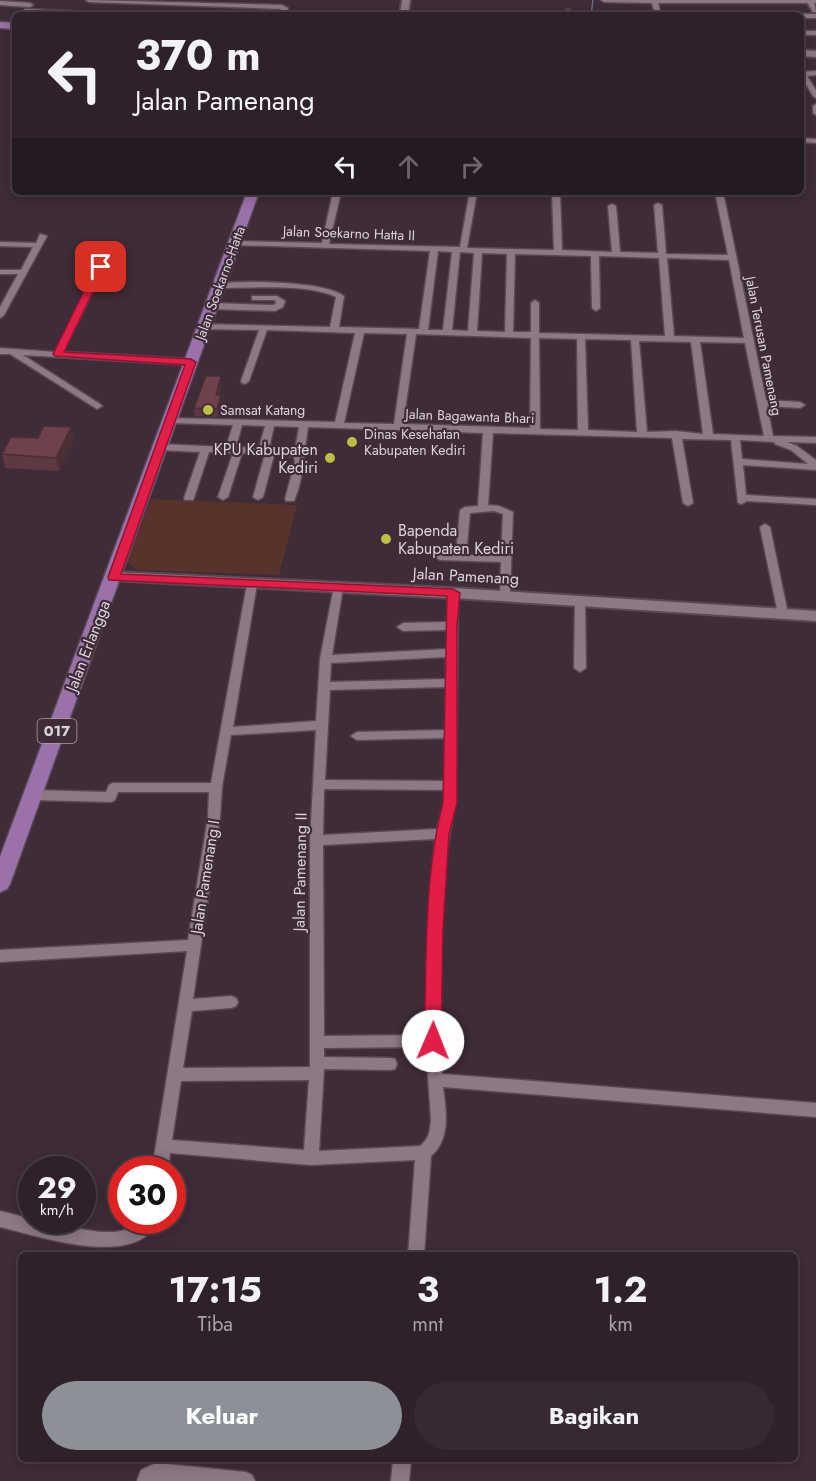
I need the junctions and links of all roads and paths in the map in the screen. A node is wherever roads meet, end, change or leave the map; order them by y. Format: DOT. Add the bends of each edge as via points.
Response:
graph roads {
  1 [pos="90,0"];
  2 [pos="604,0"];
  3 [pos="810,0"];
  4 [pos="816,0"];
  5 [pos="654,1"];
  6 [pos="168,2"];
  7 [pos="205,2"];
  8 [pos="0,3"];
  9 [pos="237,3"];
  10 [pos="625,8"];
  11 [pos="642,9"];
  12 [pos="816,10"];
  13 [pos="68,11"];
  14 [pos="655,11"];
  15 [pos="221,12"];
  16 [pos="283,12"];
  17 [pos="804,77"];
  18 [pos="816,96"];
  19 [pos="816,106"];
  20 [pos="816,113"];
  21 [pos="251,195"];
  22 [pos="336,195"];
  23 [pos="473,195"];
  24 [pos="556,195"];
  25 [pos="720,195"];
  26 [pos="658,205"];
  27 [pos="612,206"];
  28 [pos="43,236"];
  29 [pos="234,243"];
  30 [pos="0,244"];
  31 [pos="38,245"];
  32 [pos="325,246"];
  33 [pos="434,249"];
  34 [pos="459,250"];
  35 [pos="478,250"];
  36 [pos="106,251"];
  37 [pos="511,251"];
  38 [pos="558,253"];
  39 [pos="595,254"];
  40 [pos="616,254"];
  41 [pos="662,256"];
  42 [pos="733,258"];
  43 [pos="0,272"];
  44 [pos="24,272"];
  45 [pos="220,286"];
  46 [pos="255,298"];
  47 [pos="535,303"];
  48 [pos="212,306"];
  49 [pos="596,309"];
  50 [pos="0,315"];
  51 [pos="204,326"];
  52 [pos="264,327"];
  53 [pos="334,330"];
  54 [pos="360,330"];
  55 [pos="411,332"];
  56 [pos="423,332"];
  57 [pos="447,333"];
  58 [pos="472,334"];
  59 [pos="509,335"];
  60 [pos="536,336"];
  61 [pos="581,337"];
  62 [pos="635,339"];
  63 [pos="670,339"];
  64 [pos="695,340"];
  65 [pos="750,341"];
  66 [pos="0,351"];
  67 [pos="13,352"];
  68 [pos="58,354"];
  69 [pos="191,362"];
  70 [pos="245,381"];
  71 [pos="762,403"];
  72 [pos="97,405"];
  73 [pos="800,405"];
  74 [pos="170,420"];
  75 [pos="238,422"];
  76 [pos="270,423"];
  77 [pos="304,424"];
  78 [pos="339,425"];
  79 [pos="398,427"];
  80 [pos="488,430"];
  81 [pos="535,431"];
  82 [pos="583,432"];
  83 [pos="642,433"];
  84 [pos="676,434"];
  85 [pos="708,435"];
  86 [pos="735,437"];
  87 [pos="769,438"];
  88 [pos="816,440"];
  89 [pos="160,447"];
  90 [pos="205,450"];
  91 [pos="234,451"];
  92 [pos="267,452"];
  93 [pos="299,453"];
  94 [pos="739,462"];
  95 [pos="816,466"];
  96 [pos="258,496"];
  97 [pos="223,497"];
  98 [pos="189,498"];
  99 [pos="290,499"];
  100 [pos="816,502"];
  101 [pos="687,503"];
  102 [pos="483,508"];
  103 [pos="765,526"];
  104 [pos="440,557"];
  105 [pos="461,557"];
  106 [pos="507,559"];
  107 [pos="114,577"];
  108 [pos="252,584"];
  109 [pos="338,588"];
  110 [pos="453,593"];
  111 [pos="505,596"];
  112 [pos="580,601"];
  113 [pos="783,614"];
  114 [pos="816,616"];
  115 [pos="451,626"];
  116 [pos="403,627"];
  117 [pos="451,653"];
  118 [pos="326,659"];
  119 [pos="580,668"];
  120 [pos="451,683"];
  121 [pos="325,686"];
  122 [pos="322,725"];
  123 [pos="228,730"];
  124 [pos="449,734"];
  125 [pos="357,736"];
  126 [pos="319,784"];
  127 [pos="450,786"];
  128 [pos="216,787"];
  129 [pos="33,795"];
  130 [pos="442,834"];
  131 [pos="316,840"];
  132 [pos="0,884"];
  133 [pos="195,945"];
  134 [pos="0,956"];
  135 [pos="231,1002"];
  136 [pos="186,1005"];
  137 [pos="433,1041"];
  138 [pos="316,1042"];
  139 [pos="390,1064"];
  140 [pos="317,1068"];
  141 [pos="176,1075"];
  142 [pos="435,1080"];
  143 [pos="816,1110"];
  144 [pos="164,1146"];
  145 [pos="423,1153"];
  146 [pos="162,1156"];
  147 [pos="311,1158"];
  148 [pos="0,1218"];
  149 [pos="138,1234"];
  150 [pos="416,1252"];
  151 [pos="402,1462"];
  152 [pos="146,1481"];
  153 [pos="246,1481"];
  154 [pos="400,1481"];
  1 -- 6 [label="street"];
  2 -- 5 [label="street"];
  3 -- 4 [label="street"];
  3 -- 5 [label="street"];
  3 -- 12 [label="main road"];
  5 -- 14 [label="street"];
  6 -- 7 [label="street"];
  7 -- 9 [label="street"];
  8 -- 13 [label="street"];
  9 -- 15 [label="street"];
  9 -- 16 [label="street" via="284,7"];
  10 -- 11 [label="street"];
  17 -- 18 [label="street"];
  19 -- 20 [label="street"];
  21 -- 29 [label="main road, Jalan Soekarno-Hatta / 017"];
  22 -- 32 [label="street"];
  23 -- 34 [label="street"];
  24 -- 38 [label="street"];
  25 -- 42 [label="street, Jalan Terusan Pamenang"];
  26 -- 41 [label="street"];
  27 -- 40 [label="street"];
  28 -- 31 [label="street"];
  29 -- 32 [label="street, Jalan Soekarno Hatta II"];
  29 -- 45 [label="main road, Jalan Soekarno-Hatta / 017"];
  30 -- 31 [label="street"];
  31 -- 44 [label="street"];
  32 -- 33 [label="street, Jalan Soekarno Hatta II"];
  33 -- 34 [label="street, Jalan Soekarno Hatta II"];
  33 -- 56 [label="street"];
  34 -- 35 [label="street, Jalan Soekarno Hatta II"];
  34 -- 57 [label="street"];
  35 -- 37 [label="street, Jalan Soekarno Hatta II"];
  35 -- 58 [label="street"];
  36 -- 68 [label="street"];
  37 -- 38 [label="street, Jalan Soekarno Hatta II"];
  37 -- 59 [label="street"];
  38 -- 39 [label="street, Jalan Soekarno Hatta II"];
  39 -- 40 [label="street, Jalan Soekarno Hatta II"];
  39 -- 49 [label="street"];
  40 -- 41 [label="street, Jalan Soekarno Hatta II"];
  41 -- 42 [label="street, Jalan Soekarno Hatta II"];
  41 -- 63 [label="street"];
  42 -- 65 [label="street, Jalan Terusan Pamenang"];
  43 -- 44 [label="street"];
  44 -- 50 [label="street"];
  45 -- 48 [label="main road, Jalan Soekarno-Hatta / 017"];
  45 -- 53 [label="street" via="333,291 340,296"];
  46 -- 48 [label="street" via="282,301 275,308"];
  47 -- 60 [label="street"];
  48 -- 51 [label="main road, Jalan Soekarno-Hatta / 017"];
  51 -- 52 [label="street"];
  51 -- 69 [label="main road, Jalan Soekarno-Hatta / 017"];
  52 -- 53 [label="street"];
  52 -- 70 [label="street"];
  53 -- 54 [label="street"];
  54 -- 55 [label="street"];
  54 -- 78 [label="street"];
  55 -- 56 [label="street"];
  55 -- 79 [label="street"];
  56 -- 57 [label="street"];
  57 -- 58 [label="street"];
  58 -- 59 [label="street"];
  59 -- 60 [label="street"];
  60 -- 61 [label="street"];
  60 -- 81 [label="street"];
  61 -- 62 [label="street"];
  61 -- 82 [label="street"];
  62 -- 63 [label="street"];
  62 -- 83 [label="street"];
  63 -- 64 [label="street"];
  64 -- 65 [label="street"];
  64 -- 85 [label="street"];
  65 -- 71 [label="street, Jalan Terusan Pamenang"];
  66 -- 67 [label="street"];
  67 -- 68 [label="street"];
  67 -- 72 [label="street"];
  68 -- 69 [label="street"];
  69 -- 74 [label="main road, Jalan Soekarno-Hatta / 017"];
  71 -- 73 [label="street"];
  71 -- 87 [label="street, Jalan Terusan Pamenang"];
  74 -- 75 [label="street, Jalan Bagawanta Bhari"];
  74 -- 89 [label="main road, Jalan Soekarno-Hatta / 017"];
  75 -- 76 [label="street, Jalan Bagawanta Bhari"];
  75 -- 91 [label="street"];
  76 -- 77 [label="street, Jalan Bagawanta Bhari"];
  76 -- 92 [label="street"];
  77 -- 78 [label="street, Jalan Bagawanta Bhari"];
  77 -- 93 [label="street"];
  78 -- 79 [label="street, Jalan Bagawanta Bhari"];
  79 -- 80 [label="street, Jalan Bagawanta Bhari"];
  80 -- 81 [label="street, Jalan Bagawanta Bhari"];
  80 -- 102 [label="street"];
  81 -- 82 [label="street, Jalan Bagawanta Bhari"];
  82 -- 83 [label="street, Jalan Bagawanta Bhari"];
  83 -- 84 [label="street, Jalan Bagawanta Bhari"];
  84 -- 85 [label="street, Jalan Bagawanta Bhari"];
  84 -- 101 [label="street"];
  85 -- 86 [label="street, Jalan Bagawanta Bhari"];
  86 -- 87 [label="street, Jalan Bagawanta Bhari"];
  86 -- 94 [label="street"];
  87 -- 88 [label="street, Jalan Bagawanta Bhari"];
  87 -- 95 [label="street" via="794,448"];
  89 -- 90 [label="street"];
  89 -- 107 [label="main road, Jalan Soekarno-Hatta / 017"];
  90 -- 91 [label="street"];
  90 -- 98 [label="street"];
  91 -- 92 [label="street"];
  91 -- 97 [label="street"];
  92 -- 93 [label="street"];
  92 -- 96 [label="street"];
  93 -- 99 [label="street"];
  94 -- 95 [label="street"];
  94 -- 100 [label="street" via="742,500"];
  102 -- 105 [label="street" via="467,508 463,512"];
  102 -- 106 [label="street" via="508,512"];
  103 -- 113 [label="street"];
  104 -- 105 [label="street"];
  105 -- 106 [label="street"];
  106 -- 111 [label="street"];
  107 -- 108 [label="main road, Jalan Pamenang"];
  107 -- 129 [label="main road, Jalan Erlangga / 017"];
  108 -- 109 [label="main road, Jalan Pamenang"];
  108 -- 123 [label="street, Jalan Pamenang I"];
  109 -- 110 [label="main road, Jalan Pamenang"];
  109 -- 118 [label="street, Jalan Pamenang II"];
  110 -- 111 [label="main road, Jalan Pamenang"];
  110 -- 115 [label="street"];
  111 -- 112 [label="main road, Jalan Pamenang"];
  112 -- 113 [label="main road, Jalan Pamenang"];
  112 -- 119 [label="street"];
  113 -- 114 [label="main road, Jalan Pamenang"];
  115 -- 116 [label="street"];
  115 -- 117 [label="street"];
  117 -- 118 [label="street"];
  117 -- 120 [label="street"];
  118 -- 121 [label="street, Jalan Pamenang II"];
  120 -- 121 [label="street"];
  120 -- 124 [label="street"];
  121 -- 122 [label="street, Jalan Pamenang II"];
  122 -- 123 [label="street"];
  122 -- 126 [label="street, Jalan Pamenang II"];
  123 -- 128 [label="street, Jalan Pamenang I"];
  124 -- 125 [label="street"];
  124 -- 127 [label="street"];
  126 -- 127 [label="street"];
  126 -- 131 [label="street, Jalan Pamenang II"];
  127 -- 130 [label="street"];
  128 -- 129 [label="street" via="113,788 111,797"];
  128 -- 133 [label="street, Jalan Pamenang I"];
  129 -- 132 [label="main road, Jalan Erlangga / 017"];
  130 -- 131 [label="street"];
  130 -- 137 [label="street"];
  131 -- 138 [label="street, Jalan Pamenang II"];
  133 -- 134 [label="street"];
  133 -- 136 [label="street, Jalan Pamenang I"];
  135 -- 136 [label="street"];
  136 -- 141 [label="street, Jalan Pamenang I"];
  137 -- 138 [label="street"];
  137 -- 142 [label="street"];
  138 -- 140 [label="street, Jalan Pamenang II"];
  139 -- 140 [label="street"];
  140 -- 141 [label="street"];
  140 -- 147 [label="street, Jalan Pamenang II"];
  141 -- 144 [label="street, Jalan Pamenang I"];
  142 -- 143 [label="street"];
  142 -- 145 [label="street" via="437,1136 432,1148"];
  144 -- 146 [label="street, Jalan Pamenang I"];
  144 -- 147 [label="street"];
  145 -- 147 [label="street"];
  145 -- 150 [label="street"];
  148 -- 149 [label="street" via="81,1237"];
  151 -- 154 [label="street"];
  152 -- 153 [label="street" via="147,1476 156,1472"];
}
